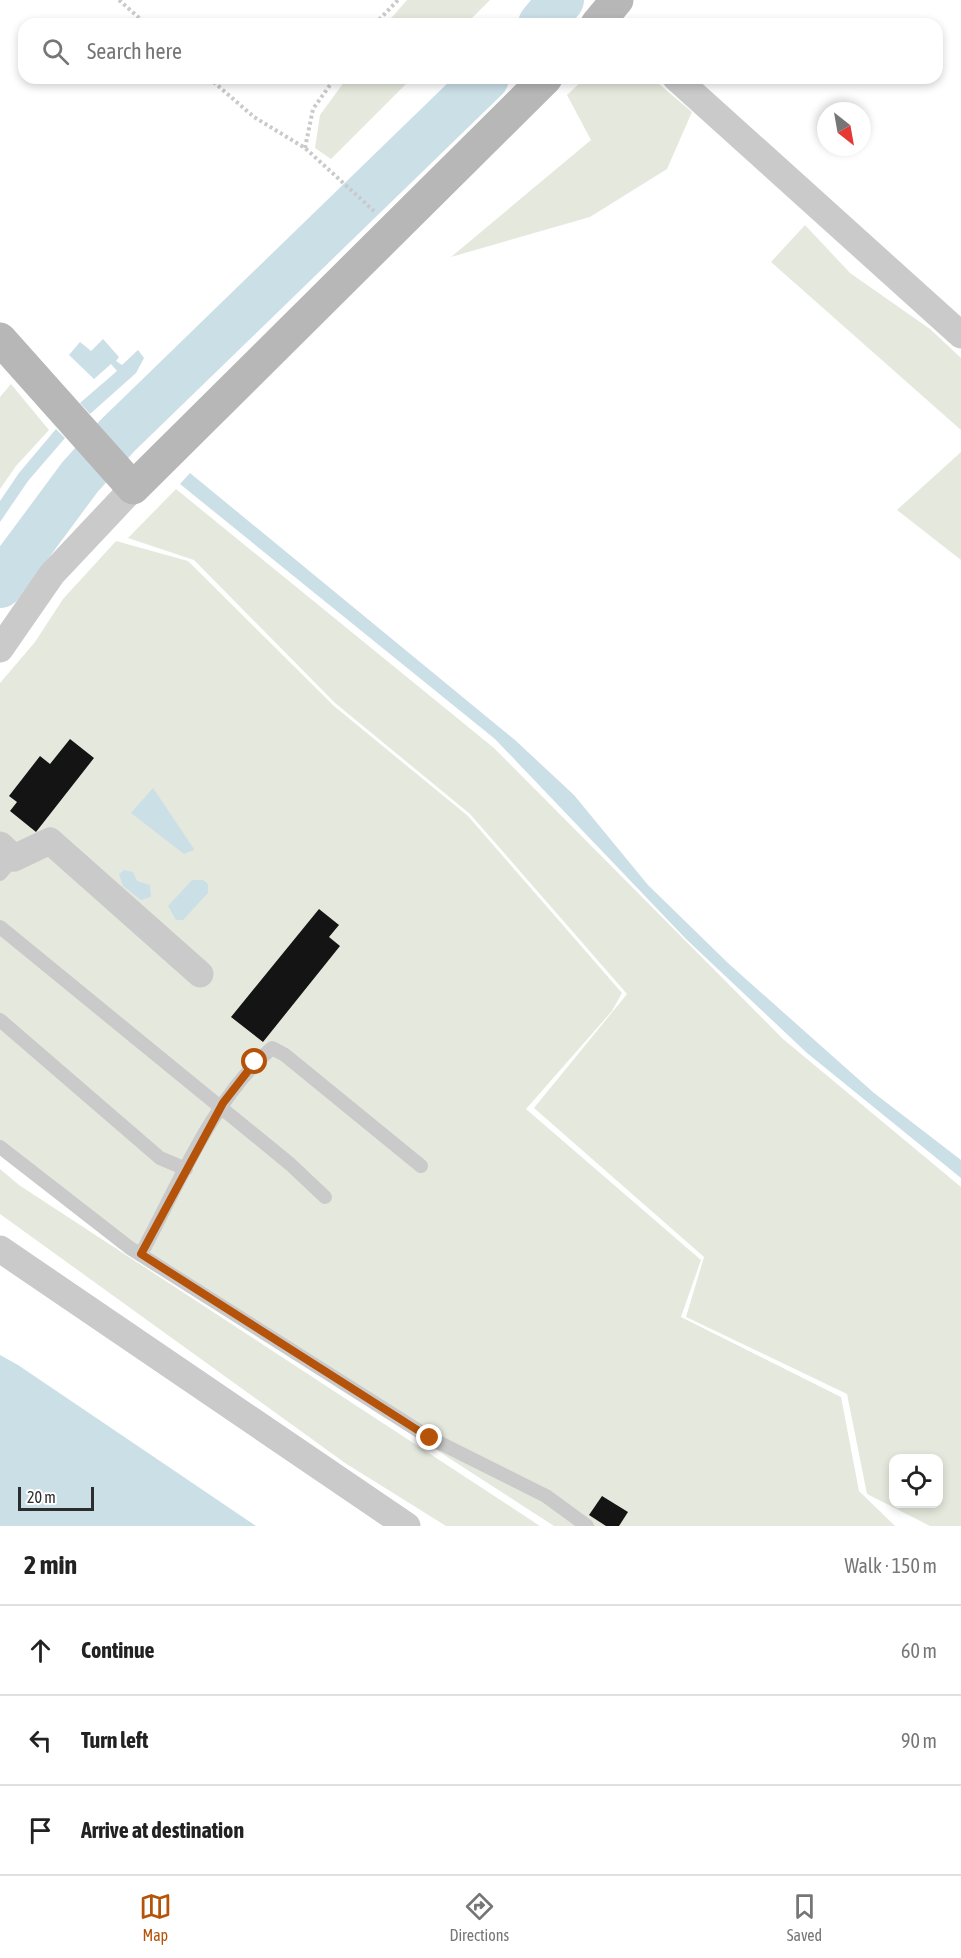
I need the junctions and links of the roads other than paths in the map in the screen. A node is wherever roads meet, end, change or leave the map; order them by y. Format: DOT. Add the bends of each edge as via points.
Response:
graph roads {
  1 [pos="540,84"];
  2 [pos="683,84"];
  3 [pos="961,335"];
  4 [pos="0,339"];
  5 [pos="127,482"];
  6 [pos="0,649"];
  7 [pos="5,859"];
  8 [pos="0,927"];
  9 [pos="200,974"];
  10 [pos="0,1020"];
  11 [pos="220,1107"];
  12 [pos="0,1147"];
  13 [pos="421,1166"];
  14 [pos="186,1169"];
  15 [pos="325,1197"];
  16 [pos="0,1249"];
  17 [pos="141,1254"];
  18 [pos="407,1526"];
  19 [pos="586,1526"];
  1 -- 5 [label="street"];
  2 -- 3 [label="street"];
  4 -- 5 [label="street"];
  5 -- 6 [label="street" via="52,574"];
  7 -- 9 [label="street" via="50,841"];
  8 -- 11 [label="lane"];
  10 -- 14 [label="lane" via="160,1158"];
  11 -- 13 [label="lane" via="255,1062 272,1048"];
  11 -- 14 [label="lane"];
  11 -- 15 [label="lane"];
  12 -- 17 [label="lane"];
  14 -- 17 [label="lane"];
  16 -- 18 [label="street"];
  17 -- 19 [label="lane" via="430,1438 546,1496"];
}
